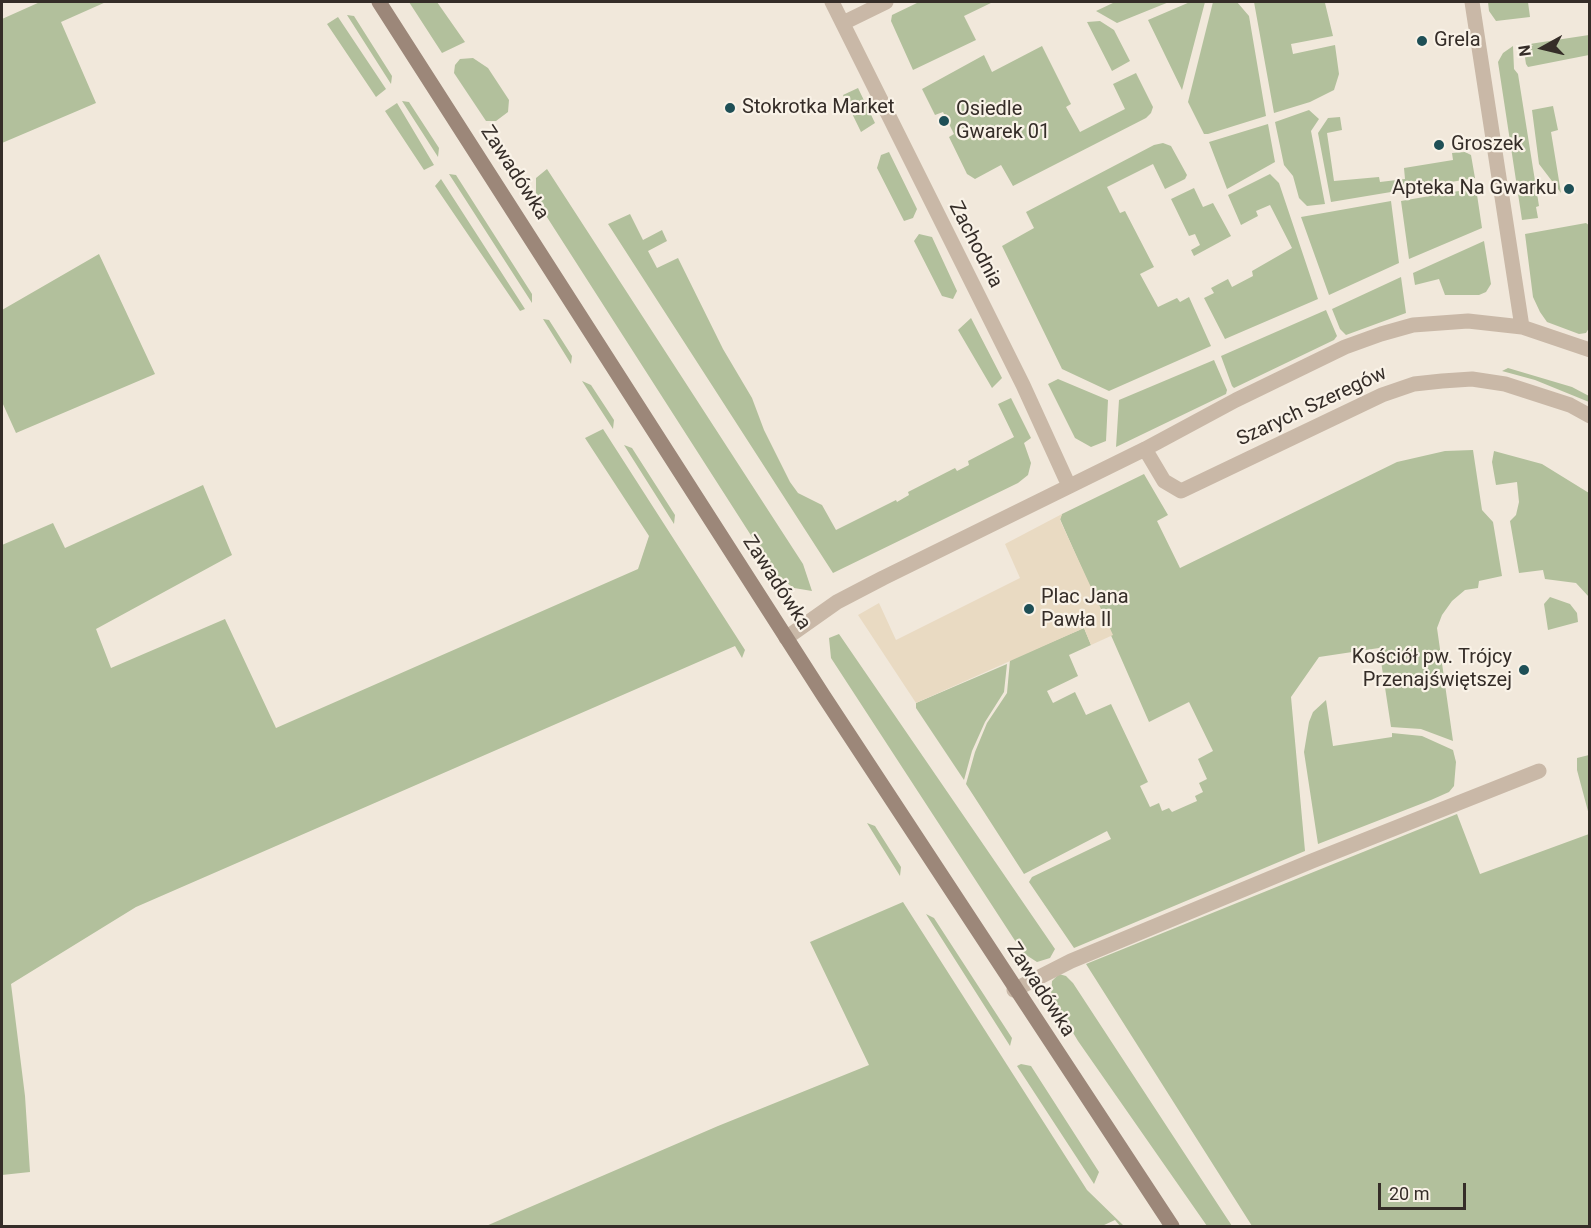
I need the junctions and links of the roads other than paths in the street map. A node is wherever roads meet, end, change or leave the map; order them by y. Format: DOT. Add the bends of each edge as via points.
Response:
graph roads {
  1 [pos="379,2"];
  2 [pos="832,2"];
  3 [pos="886,2"];
  4 [pos="1472,2"];
  5 [pos="843,23"];
  6 [pos="1522,327"];
  7 [pos="1590,350"];
  8 [pos="1590,416"];
  9 [pos="1145,449"];
  10 [pos="1069,486"];
  11 [pos="786,638"];
  12 [pos="1539,771"];
  13 [pos="1014,990"];
  14 [pos="1172,1227"];
  1 -- 11 [label="main road, Zawadówka"];
  2 -- 5 [label="street, Zachodnia"];
  3 -- 5 [label="street"];
  4 -- 6 [label="street"];
  5 -- 10 [label="street, Zachodnia"];
  6 -- 7 [label="street, Szarych Szeregów"];
  6 -- 9 [label="street, Szarych Szeregów" via="1438,322 1380,334 1236,400"];
  8 -- 9 [label="street, Szarych Szeregów" via="1570,405 1505,384 1442,381 1414,384 1382,395 1181,491 1164,481"];
  9 -- 10 [label="street, Szarych Szeregów"];
  10 -- 11 [label="street, Szarych Szeregów" via="837,602"];
  11 -- 13 [label="main road, Zawadówka"];
  12 -- 13 [label="street" via="1093,951"];
  13 -- 14 [label="main road, Zawadówka"];
}
